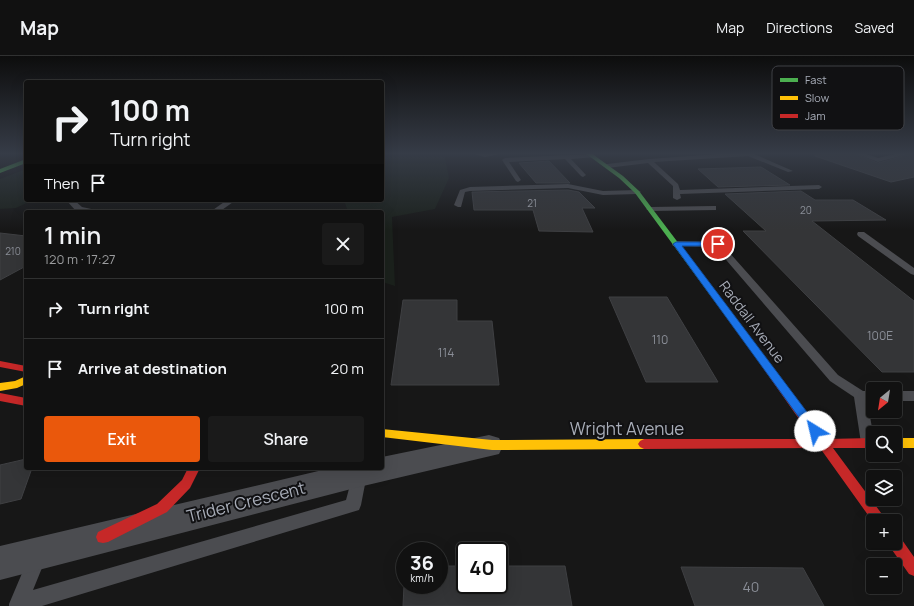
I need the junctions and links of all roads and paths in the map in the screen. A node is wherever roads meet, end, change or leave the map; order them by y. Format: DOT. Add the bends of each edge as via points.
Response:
graph roads {
  1 [pos="622,179"];
  2 [pos="669,179"];
  3 [pos="819,187"];
  4 [pos="637,192"];
  5 [pos="677,192"];
  6 [pos="72,202"];
  7 [pos="229,202"];
  8 [pos="458,204"];
  9 [pos="678,208"];
  10 [pos="713,208"];
  11 [pos="650,209"];
  12 [pos="84,210"];
  13 [pos="217,210"];
  14 [pos="861,234"];
  15 [pos="676,244"];
  16 [pos="914,272"];
  17 [pos="0,364"];
  18 [pos="24,369"];
  19 [pos="24,381"];
  20 [pos="0,387"];
  21 [pos="866,396"];
  22 [pos="902,396"];
  23 [pos="914,396"];
  24 [pos="0,397"];
  25 [pos="24,402"];
  26 [pos="384,433"];
  27 [pos="824,443"];
  28 [pos="866,443"];
  29 [pos="902,443"];
  30 [pos="914,443"];
  31 [pos="492,445"];
  32 [pos="384,469"];
  33 [pos="193,470"];
  34 [pos="377,470"];
  35 [pos="359,474"];
  36 [pos="875,514"];
  37 [pos="103,538"];
  38 [pos="901,550"];
  39 [pos="38,554"];
  40 [pos="0,563"];
  41 [pos="914,568"];
  1 -- 4 [label="street, Raddall Avenue"];
  2 -- 5 [label="lane" via="676,185"];
  3 -- 5 [label="lane"];
  4 -- 8 [label="lane" via="603,193 568,186 470,188 462,191"];
  4 -- 11 [label="street, Raddall Avenue"];
  5 -- 9 [label="lane"];
  6 -- 12 [label="lane"];
  7 -- 13 [label="lane"];
  9 -- 10 [label="lane"];
  9 -- 11 [label="lane"];
  11 -- 15 [label="street, Raddall Avenue"];
  14 -- 16 [label="lane"];
  15 -- 21 [label="lane" via="718,244 834,378"];
  15 -- 27 [label="street, Raddall Avenue"];
  17 -- 18 [label="street"];
  19 -- 20 [label="street"];
  22 -- 23 [label="lane"];
  24 -- 25 [label="street"];
  26 -- 31 [label="street, Wright Avenue"];
  27 -- 28 [label="street, Wright Avenue"];
  27 -- 31 [label="street, Wright Avenue"];
  27 -- 36 [label="street, Raddall Avenue"];
  29 -- 30 [label="street"];
  31 -- 32 [label="street, Trider Crescent"];
  33 -- 37 [label="street" via="186,484 162,508"];
  34 -- 35 [label="street, Trider Crescent"];
  35 -- 37 [label="street, Trider Crescent"];
  35 -- 39 [label="lane" via="353,505 18,604"];
  37 -- 39 [label="street, Trider Crescent"];
  38 -- 41 [label="street"];
  39 -- 40 [label="street, Trider Crescent"];
}
